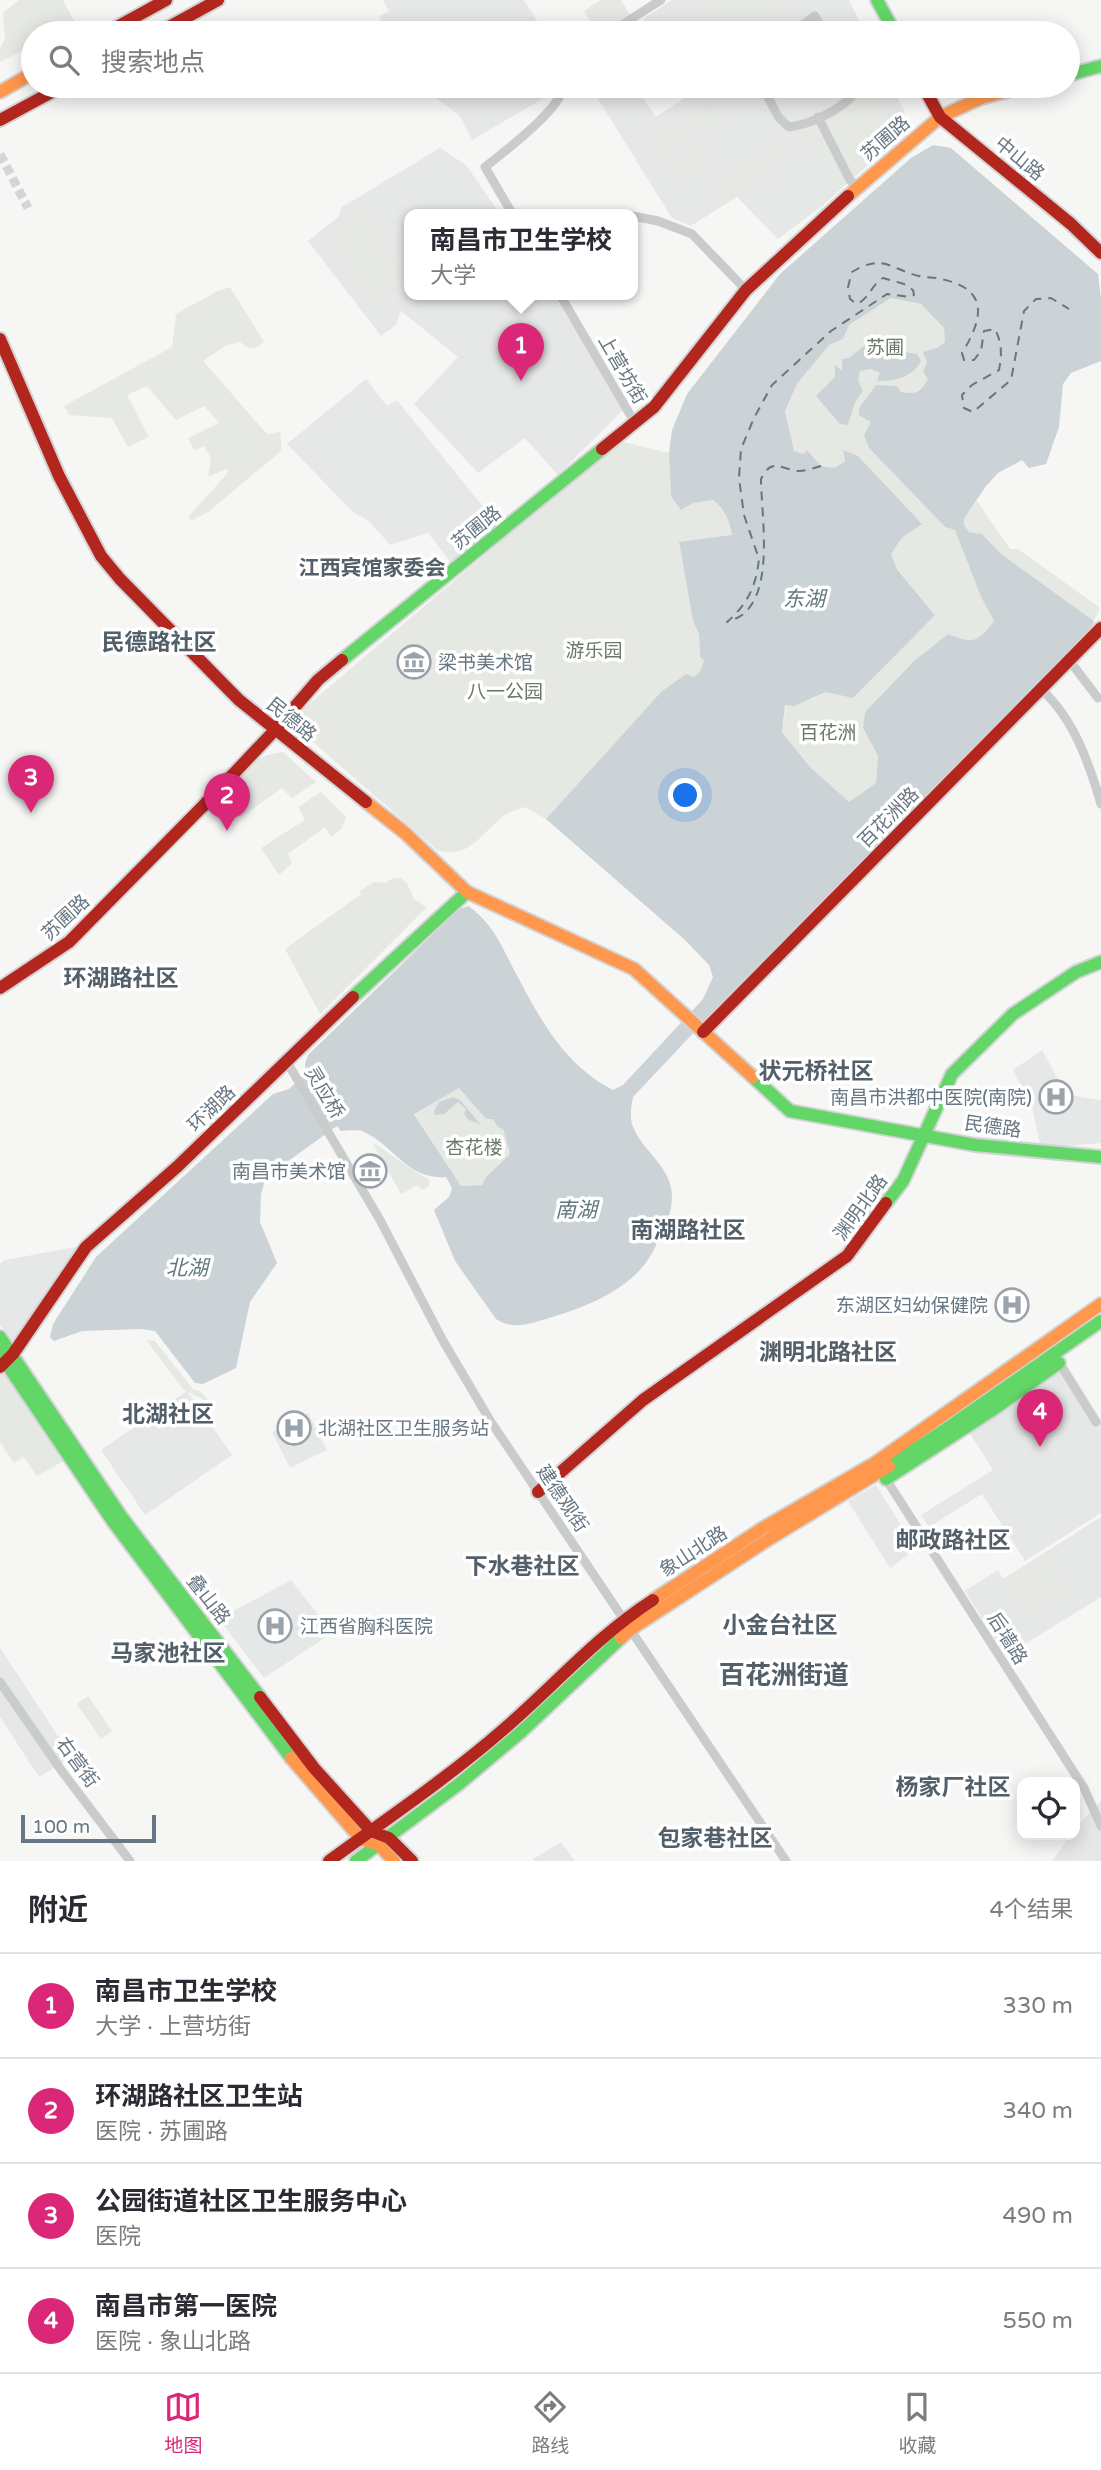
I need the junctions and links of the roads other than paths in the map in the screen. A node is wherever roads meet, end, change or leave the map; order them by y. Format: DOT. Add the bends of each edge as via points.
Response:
graph roads {
  1 [pos="166,0"];
  2 [pos="218,0"];
  3 [pos="661,0"];
  4 [pos="877,0"];
  5 [pos="128,21"];
  6 [pos="180,21"];
  7 [pos="628,21"];
  8 [pos="888,21"];
  9 [pos="1101,66"];
  10 [pos="1080,72"];
  11 [pos="21,80"];
  12 [pos="1,91"];
  13 [pos="41,98"];
  14 [pos="560,98"];
  15 [pos="768,98"];
  16 [pos="850,98"];
  17 [pos="930,98"];
  18 [pos="981,98"];
  19 [pos="22,108"];
  20 [pos="818,117"];
  21 [pos="940,117"];
  22 [pos="0,120"];
  23 [pos="0,128"];
  24 [pos="858,188"];
  25 [pos="510,209"];
  26 [pos="638,217"];
  27 [pos="1101,253"];
  28 [pos="746,290"];
  29 [pos="562,300"];
  30 [pos="0,339"];
  31 [pos="635,424"];
  32 [pos="1101,628"];
  33 [pos="1069,660"];
  34 [pos="1041,690"];
  35 [pos="1098,698"];
  36 [pos="275,730"];
  37 [pos="1101,804"];
  38 [pos="467,892"];
  39 [pos="1101,962"];
  40 [pos="0,988"];
  41 [pos="703,1032"];
  42 [pos="286,1062"];
  43 [pos="924,1134"];
  44 [pos="333,1140"];
  45 [pos="1101,1157"];
  46 [pos="1101,1304"];
  47 [pos="1101,1321"];
  48 [pos="0,1337"];
  49 [pos="5,1359"];
  50 [pos="1057,1359"];
  51 [pos="1096,1422"];
  52 [pos="883,1475"];
  53 [pos="538,1492"];
  54 [pos="627,1624"];
  55 [pos="0,1682"];
  56 [pos="1101,1826"];
  57 [pos="366,1835"];
  58 [pos="384,1842"];
  59 [pos="130,1861"];
  60 [pos="329,1861"];
  61 [pos="356,1861"];
  62 [pos="394,1861"];
  63 [pos="412,1861"];
  64 [pos="786,1861"];
  1 -- 5 [label="main road"];
  2 -- 6 [label="main road"];
  3 -- 7 [label="street"];
  4 -- 8 [label="main road"];
  9 -- 10 [label="main road"];
  11 -- 12 [label="main road"];
  13 -- 19 [label="main road"];
  14 -- 25 [label="street" via="485,167"];
  15 -- 20 [label="street" via="789,127"];
  16 -- 20 [label="street"];
  17 -- 21 [label="main road, 中山路"];
  18 -- 21 [label="main road, 苏圃路"];
  19 -- 22 [label="main road"];
  19 -- 23 [label="main road"];
  20 -- 24 [label="street"];
  21 -- 24 [label="main road, 苏圃路"];
  21 -- 27 [label="main road, 中山路"];
  24 -- 28 [label="main road, 苏圃路"];
  26 -- 28 [label="street" via="692,234"];
  28 -- 31 [label="main road, 苏圃路" via="654,407"];
  29 -- 31 [label="street, 上营坊街"];
  30 -- 36 [label="main road, 民德路" via="59,476 101,556 239,700"];
  31 -- 36 [label="main road, 苏圃路" via="318,680"];
  32 -- 33 [label="main road, 百花洲路"];
  33 -- 34 [label="main road, 百花洲路"];
  33 -- 35 [label="street"];
  34 -- 37 [label="street" via="1082,746"];
  34 -- 41 [label="main road, 百花洲路"];
  36 -- 38 [label="main road, 民德路" via="405,834"];
  36 -- 40 [label="main road, 苏圃路" via="69,942"];
  38 -- 41 [label="main road, 民德路" via="634,970"];
  38 -- 42 [label="main road, 环湖路"];
  39 -- 43 [label="main road, 渊明北路" via="1076,972 1013,1014 952,1074"];
  41 -- 43 [label="main road, 民德路" via="790,1111"];
  42 -- 44 [label="street, 灵应桥"];
  42 -- 49 [label="main road, 环湖路" via="86,1247"];
  43 -- 45 [label="main road, 民德路" via="975,1145"];
  43 -- 53 [label="main road, 渊明北路" via="903,1181 847,1256 664,1385"];
  44 -- 53 [label="street, 建德观街" via="442,1339"];
  46 -- 54 [label="main road, 象山北路" via="875,1463 763,1528"];
  47 -- 50 [label="main road, 象山北路"];
  48 -- 49 [label="main road, 叠山路"];
  49 -- 57 [label="main road, 叠山路"];
  50 -- 51 [label="street"];
  50 -- 52 [label="main road, 象山北路"];
  52 -- 54 [label="main road, 象山北路"];
  52 -- 56 [label="street, 后墙路" via="1088,1795"];
  53 -- 54 [label="street, 建德观街"];
  54 -- 57 [label="main road, 象山北路" via="504,1729"];
  54 -- 58 [label="main road, 象山北路" via="521,1732"];
  54 -- 64 [label="street, 建德观街"];
  55 -- 59 [label="street, 右营街"];
  57 -- 58 [label="main road, 叠山路"];
  57 -- 60 [label="main road, 象山北路"];
  58 -- 61 [label="main road, 象山北路"];
  58 -- 62 [label="main road, 叠山路"];
  58 -- 63 [label="main road, 叠山路"];
}
